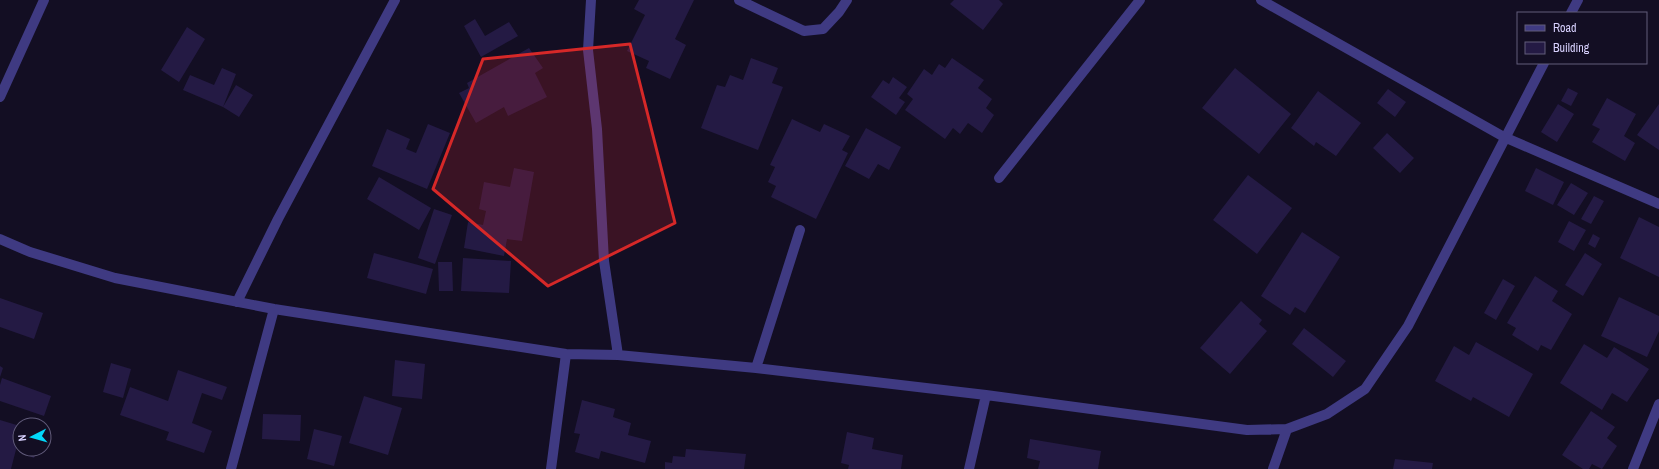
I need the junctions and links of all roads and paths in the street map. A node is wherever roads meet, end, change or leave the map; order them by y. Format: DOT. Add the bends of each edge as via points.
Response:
graph roads {
  1 [pos="44,0"];
  2 [pos="395,0"];
  3 [pos="591,0"];
  4 [pos="738,0"];
  5 [pos="847,0"];
  6 [pos="1140,0"];
  7 [pos="1260,0"];
  8 [pos="1578,0"];
  9 [pos="1572,12"];
  10 [pos="1543,64"];
  11 [pos="0,97"];
  12 [pos="1504,137"];
  13 [pos="999,178"];
  14 [pos="1659,204"];
  15 [pos="800,230"];
  16 [pos="0,239"];
  17 [pos="237,302"];
  18 [pos="274,308"];
  19 [pos="566,354"];
  20 [pos="618,355"];
  21 [pos="756,368"];
  22 [pos="986,395"];
  23 [pos="1659,404"];
  24 [pos="1288,429"];
  25 [pos="231,469"];
  26 [pos="551,469"];
  27 [pos="969,469"];
  28 [pos="1273,469"];
  29 [pos="1633,469"];
  1 -- 11 [label="street"];
  2 -- 17 [label="street" via="278,219"];
  3 -- 20 [label="street" via="588,50 597,129 604,261"];
  4 -- 5 [label="street" via="804,31 823,29"];
  6 -- 13 [label="street"];
  7 -- 12 [label="street"];
  8 -- 9 [label="street"];
  10 -- 12 [label="street"];
  12 -- 14 [label="street"];
  12 -- 24 [label="street" via="1408,326 1365,389 1326,414"];
  15 -- 21 [label="street"];
  16 -- 17 [label="street" via="30,252 115,278"];
  17 -- 18 [label="street"];
  18 -- 19 [label="street"];
  18 -- 25 [label="street"];
  19 -- 20 [label="street"];
  19 -- 26 [label="street"];
  20 -- 21 [label="street"];
  21 -- 22 [label="street"];
  22 -- 24 [label="street" via="1246,430"];
  22 -- 27 [label="street"];
  23 -- 29 [label="street"];
  24 -- 28 [label="street"];
}
